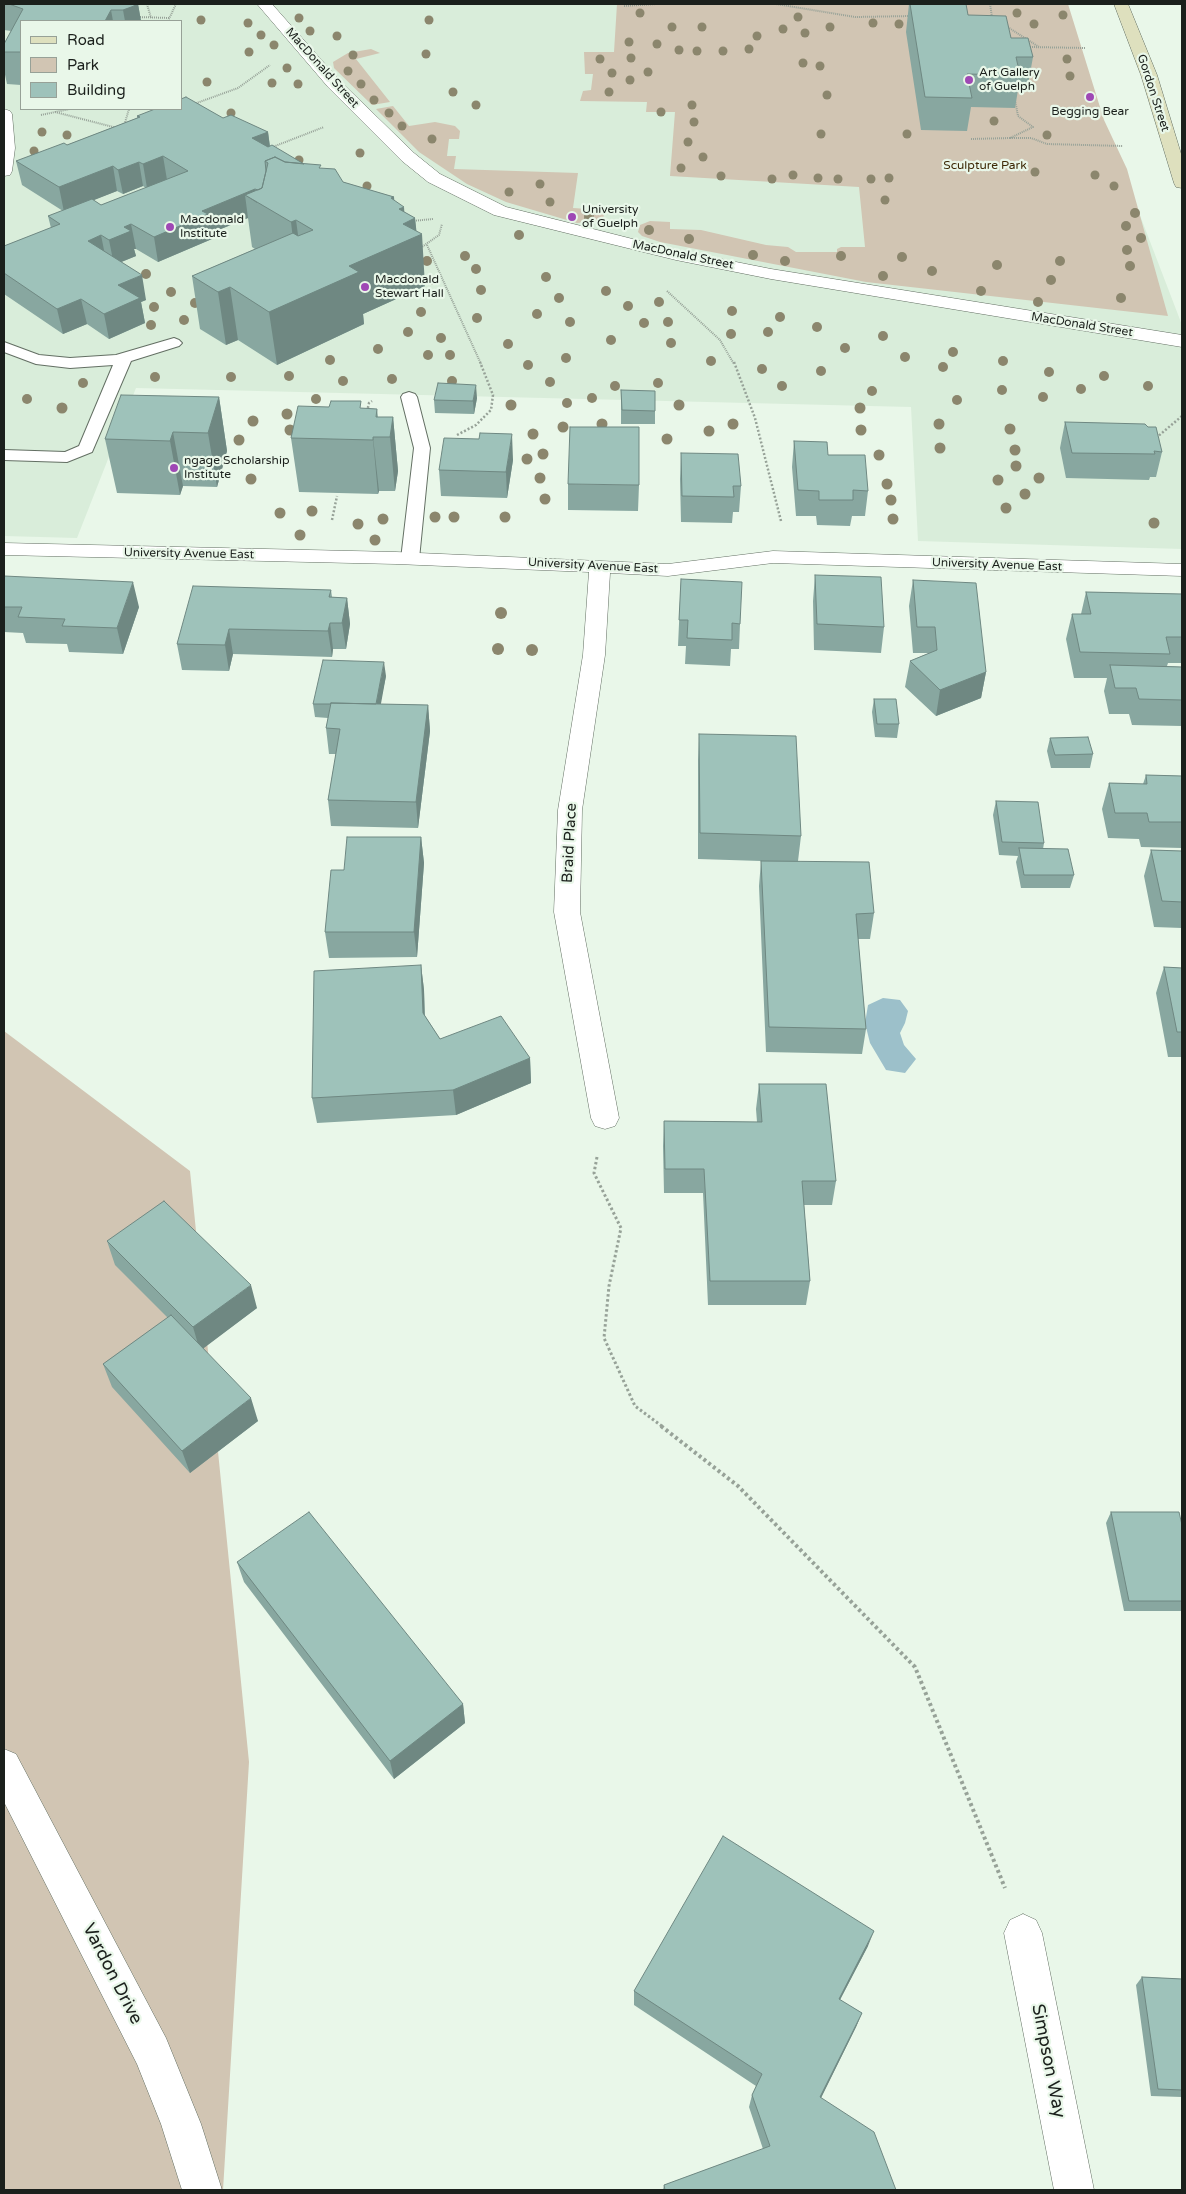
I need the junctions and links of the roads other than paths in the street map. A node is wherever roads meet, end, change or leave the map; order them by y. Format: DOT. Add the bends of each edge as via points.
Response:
graph roads {
  1 [pos="264,4"];
  2 [pos="1120,4"];
  3 [pos="4,114"];
  4 [pos="4,171"];
  5 [pos="1182,183"];
  6 [pos="1182,341"];
  7 [pos="174,343"];
  8 [pos="4,347"];
  9 [pos="124,358"];
  10 [pos="409,397"];
  11 [pos="4,455"];
  12 [pos="4,549"];
  13 [pos="410,559"];
  14 [pos="600,566"];
  15 [pos="1182,570"];
  16 [pos="605,1118"];
  17 [pos="4,1766"];
  18 [pos="1023,1933"];
  19 [pos="202,2190"];
  20 [pos="1074,2190"];
  1 -- 6 [label="street, MacDonald Street" via="334,84 408,157 434,178 479,202 527,219 676,255 823,284"];
  2 -- 5 [label="main road, Gordon Street" via="1149,75"];
  3 -- 4 [label="street" via="7,148"];
  7 -- 9 [label="lane"];
  8 -- 9 [label="lane" via="36,359 70,363"];
  9 -- 11 [label="lane" via="86,449 67,456"];
  10 -- 13 [label="lane" via="422,448"];
  12 -- 13 [label="street, University Avenue East"];
  13 -- 14 [label="street, University Avenue East"];
  14 -- 15 [label="street, University Avenue East" via="668,570 773,557"];
  14 -- 16 [label="street, Braid Place" via="594,655 570,810 566,912"];
  17 -- 19 [label="street, Vardon Drive" via="152,2052 181,2124"];
  18 -- 20 [label="street, Simpson Way"];
}
